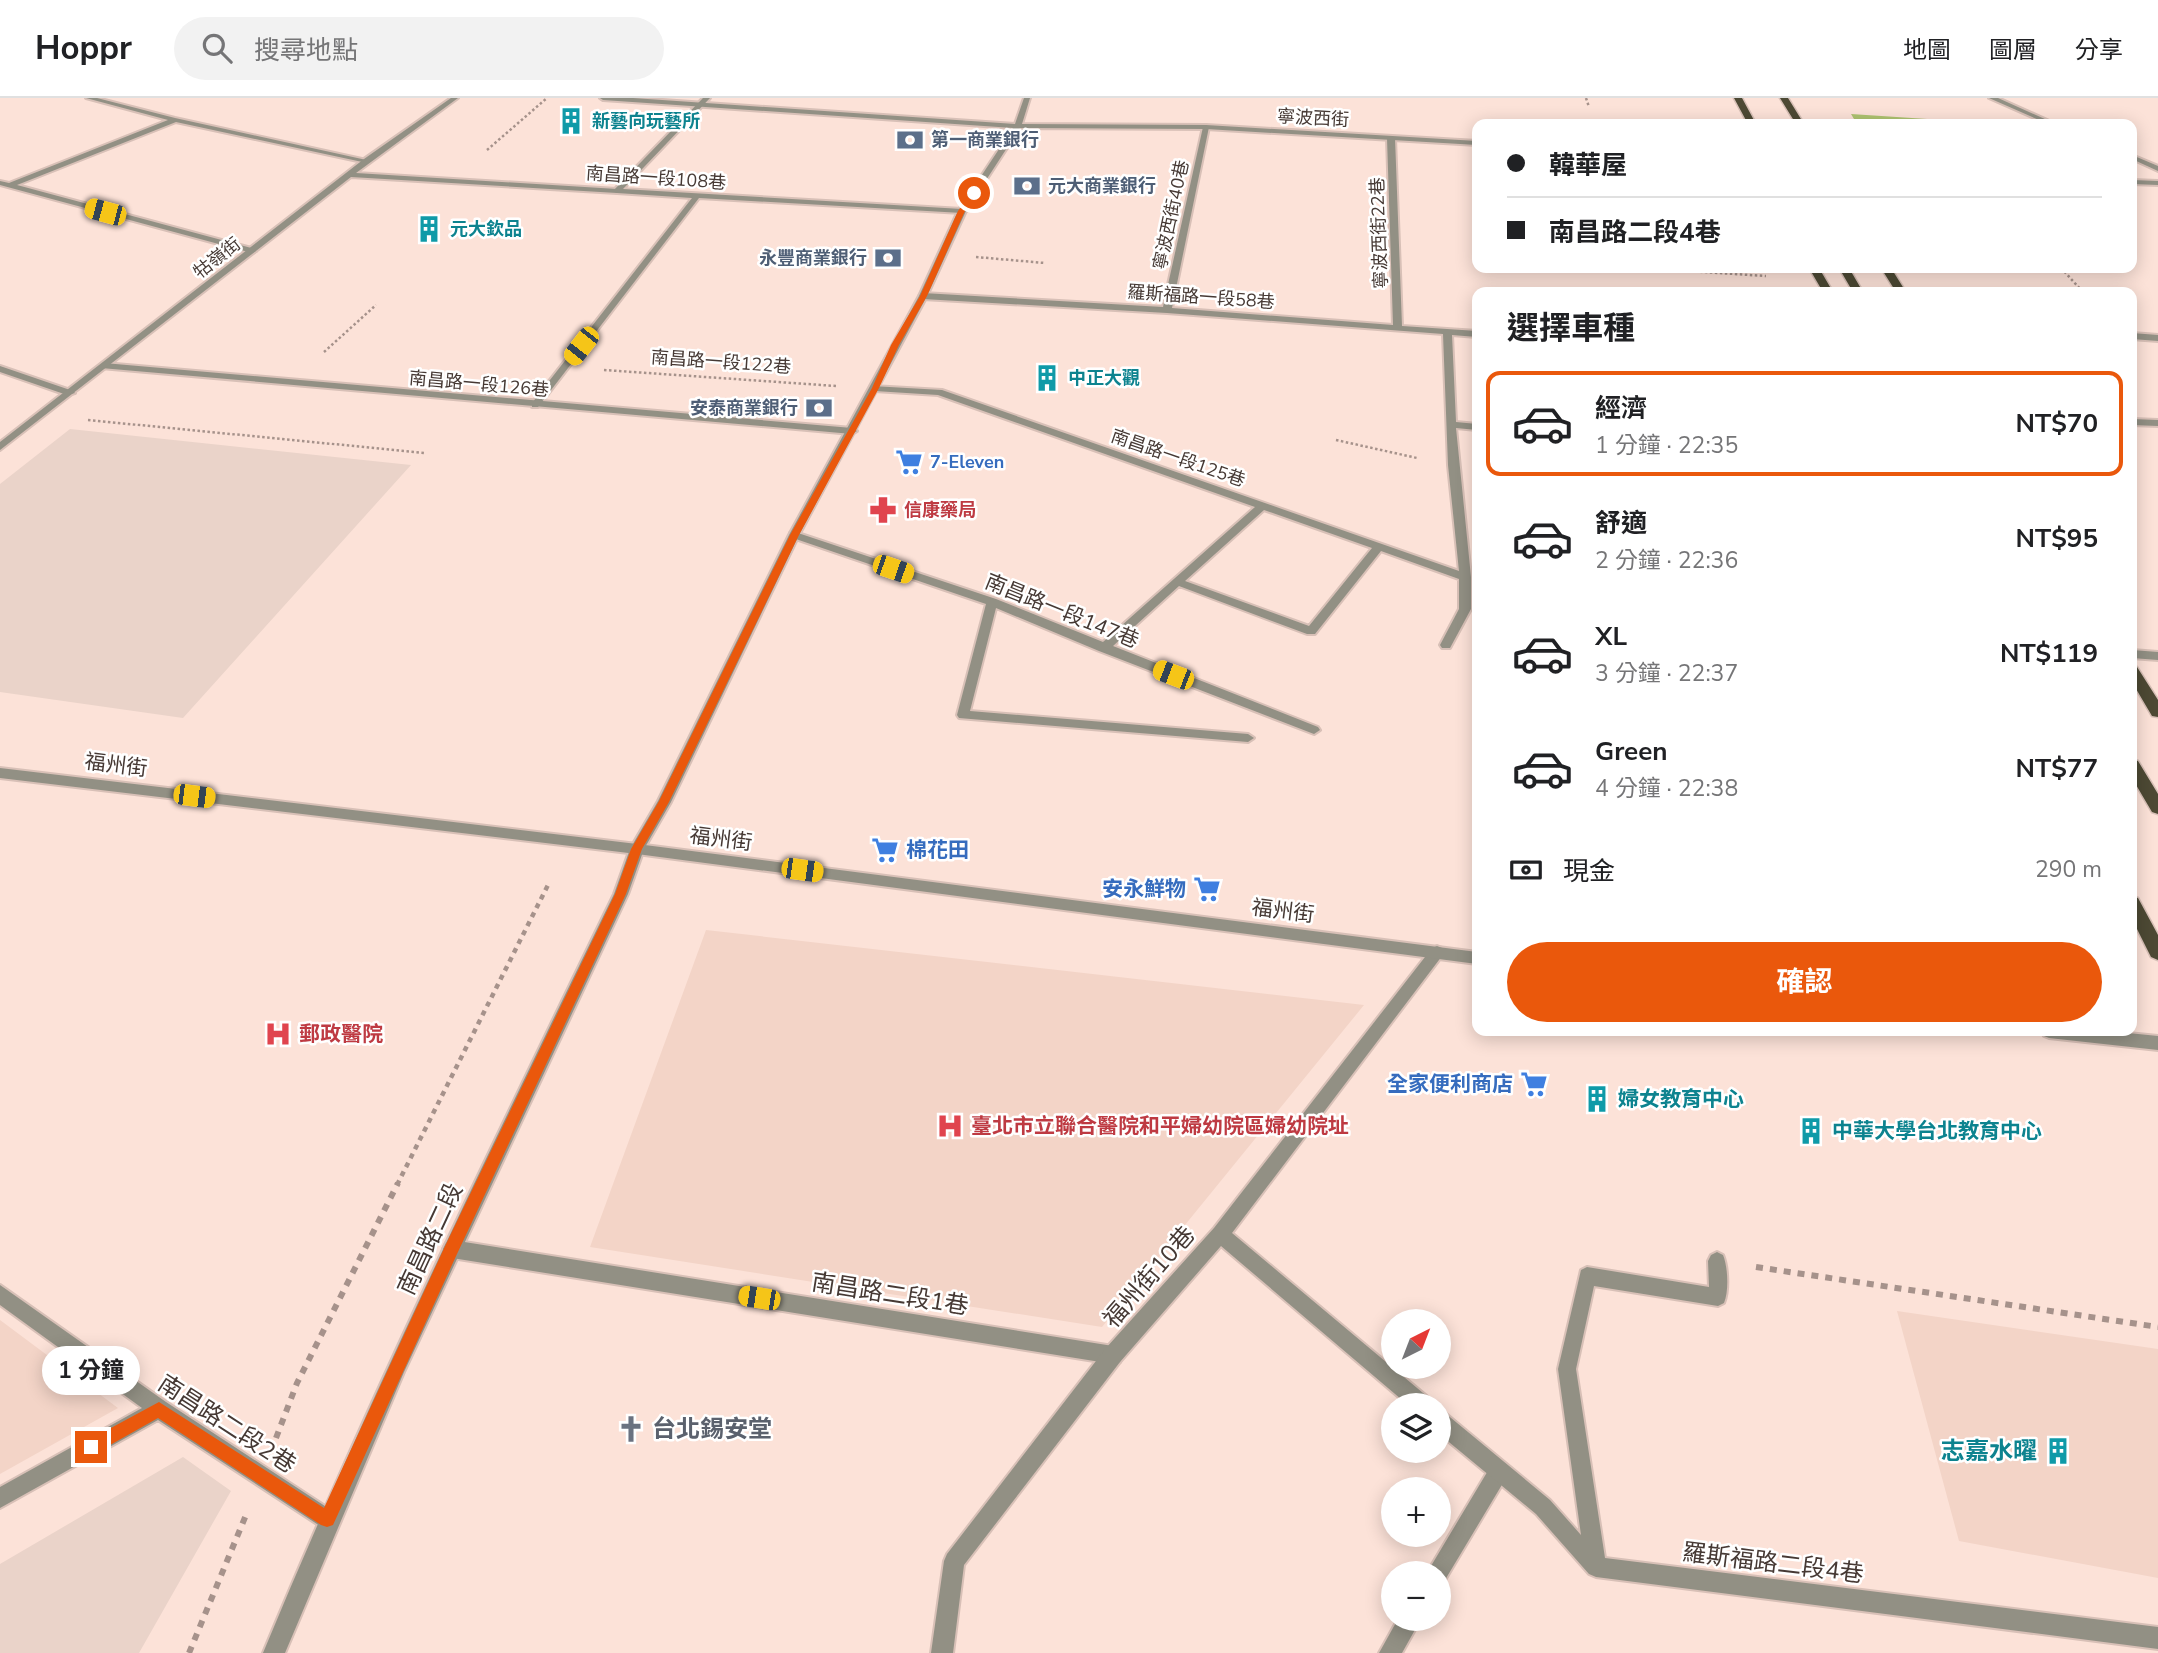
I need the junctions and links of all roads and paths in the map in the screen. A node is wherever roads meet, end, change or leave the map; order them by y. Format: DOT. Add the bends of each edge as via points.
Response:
graph roads {
  1 [pos="89,98"];
  2 [pos="455,98"];
  3 [pos="547,98"];
  4 [pos="603,98"];
  5 [pos="707,98"];
  6 [pos="1027,98"];
  7 [pos="1586,98"];
  8 [pos="1738,98"];
  9 [pos="1784,98"];
  10 [pos="1992,98"];
  11 [pos="700,104"];
  12 [pos="1589,107"];
  13 [pos="1749,119"];
  14 [pos="1797,119"];
  15 [pos="2041,119"];
  16 [pos="175,120"];
  17 [pos="1018,126"];
  18 [pos="1206,127"];
  19 [pos="1391,138"];
  20 [pos="1472,143"];
  21 [pos="2137,160"];
  22 [pos="367,161"];
  23 [pos="2158,169"];
  24 [pos="349,175"];
  25 [pos="453,181"];
  26 [pos="2137,182"];
  27 [pos="2158,183"];
  28 [pos="3,186"];
  29 [pos="617,191"];
  30 [pos="696,197"];
  31 [pos="962,211"];
  32 [pos="252,251"];
  33 [pos="940,254"];
  34 [pos="1045,262"];
  35 [pos="1719,273"];
  36 [pos="2066,273"];
  37 [pos="1766,276"];
  38 [pos="2078,287"];
  39 [pos="923,296"];
  40 [pos="376,305"];
  41 [pos="1167,310"];
  42 [pos="1398,328"];
  43 [pos="1447,332"];
  44 [pos="1472,334"];
  45 [pos="2137,336"];
  46 [pos="2158,338"];
  47 [pos="104,366"];
  48 [pos="565,367"];
  49 [pos="0,369"];
  50 [pos="289,383"];
  51 [pos="875,388"];
  52 [pos="70,393"];
  53 [pos="536,405"];
  54 [pos="41,415"];
  55 [pos="2137,422"];
  56 [pos="2158,424"];
  57 [pos="1451,425"];
  58 [pos="1472,426"];
  59 [pos="852,431"];
  60 [pos="1336,440"];
  61 [pos="0,447"];
  62 [pos="425,453"];
  63 [pos="1453,465"];
  64 [pos="1262,506"];
  65 [pos="794,535"];
  66 [pos="1378,546"];
  67 [pos="1465,577"];
  68 [pos="1178,582"];
  69 [pos="992,602"];
  70 [pos="1446,645"];
  71 [pos="1103,648"];
  72 [pos="2137,654"];
  73 [pos="2158,656"];
  74 [pos="2137,679"];
  75 [pos="2158,712"];
  76 [pos="1314,730"];
  77 [pos="1248,738"];
  78 [pos="0,773"];
  79 [pos="2137,773"];
  80 [pos="2158,808"];
  81 [pos="636,849"];
  82 [pos="548,886"];
  83 [pos="2137,912"];
  84 [pos="2158,952"];
  85 [pos="1437,953"];
  86 [pos="1472,957"];
  87 [pos="2099,1036"];
  88 [pos="2158,1042"];
  89 [pos="1220,1234"];
  90 [pos="452,1249"];
  91 [pos="1717,1261"];
  92 [pos="0,1294"];
  93 [pos="2158,1327"];
  94 [pos="1113,1355"];
  95 [pos="1408,1393"];
  96 [pos="159,1409"];
  97 [pos="1451,1431"];
  98 [pos="1499,1471"];
  99 [pos="262,1476"];
  100 [pos="0,1498"];
  101 [pos="327,1519"];
  102 [pos="1444,1561"];
  103 [pos="1596,1567"];
  104 [pos="1403,1631"];
  105 [pos="2158,1637"];
  106 [pos="189,1653"];
  107 [pos="274,1653"];
  108 [pos="942,1653"];
  109 [pos="1390,1653"];
  1 -- 16 [label="street"];
  2 -- 22 [label="street, 牯嶺街"];
  3 -- 25 [label="path"];
  4 -- 11 [label="street, 寧波西街"];
  5 -- 11 [label="street"];
  6 -- 17 [label="street, 南昌路二段"];
  7 -- 12 [label="path"];
  8 -- 13 [label="main road"];
  9 -- 14 [label="main road"];
  10 -- 15 [label="street"];
  11 -- 17 [label="street, 寧波西街"];
  11 -- 29 [label="street"];
  16 -- 22 [label="street"];
  16 -- 28 [label="street"];
  17 -- 18 [label="street, 寧波西街"];
  17 -- 31 [label="street, 南昌路二段"];
  18 -- 19 [label="street, 寧波西街"];
  18 -- 41 [label="street, 寧波西街40巷"];
  19 -- 20 [label="street, 寧波西街"];
  19 -- 42 [label="street, 寧波西街22巷"];
  21 -- 23 [label="street"];
  22 -- 24 [label="street, 牯嶺街"];
  24 -- 25 [label="street, 南昌路一段108巷"];
  24 -- 32 [label="street, 牯嶺街"];
  25 -- 29 [label="street, 南昌路一段108巷"];
  26 -- 27 [label="street"];
  28 -- 32 [label="street"];
  29 -- 30 [label="street, 南昌路一段108巷"];
  30 -- 31 [label="street, 南昌路一段108巷"];
  30 -- 48 [label="street"];
  31 -- 33 [label="street, 南昌路二段"];
  32 -- 47 [label="street, 牯嶺街"];
  33 -- 34 [label="path"];
  33 -- 39 [label="street, 南昌路二段"];
  35 -- 37 [label="path"];
  36 -- 38 [label="path"];
  39 -- 41 [label="street, 羅斯福路一段58巷"];
  39 -- 51 [label="street, 南昌路二段"];
  40 -- 50 [label="path"];
  41 -- 42 [label="street, 羅斯福路一段58巷"];
  42 -- 43 [label="street, 羅斯福路一段58巷"];
  43 -- 44 [label="street, 羅斯福路一段58巷"];
  43 -- 57 [label="street"];
  45 -- 46 [label="street"];
  47 -- 50 [label="street, 南昌路一段126巷"];
  47 -- 52 [label="street, 牯嶺街"];
  48 -- 51 [label="path, 南昌路一段122巷"];
  48 -- 53 [label="street"];
  49 -- 52 [label="street"];
  50 -- 53 [label="street, 南昌路一段126巷"];
  51 -- 59 [label="street, 南昌路二段"];
  51 -- 64 [label="street, 南昌路一段125巷" via="939,392"];
  52 -- 54 [label="street, 牯嶺街"];
  53 -- 59 [label="street, 南昌路一段126巷"];
  54 -- 61 [label="street, 牯嶺街"];
  54 -- 62 [label="path"];
  55 -- 56 [label="street"];
  57 -- 58 [label="street"];
  57 -- 63 [label="street"];
  59 -- 65 [label="street, 南昌路二段"];
  60 -- 63 [label="path"];
  63 -- 67 [label="street"];
  64 -- 66 [label="street, 南昌路一段125巷"];
  64 -- 68 [label="street"];
  65 -- 69 [label="street, 南昌路一段147巷"];
  65 -- 81 [label="street, 南昌路二段" via="664,802"];
  66 -- 67 [label="street, 南昌路一段125巷"];
  66 -- 68 [label="street" via="1311,631"];
  67 -- 70 [label="street" via="1465,608"];
  68 -- 71 [label="street"];
  69 -- 71 [label="street, 南昌路一段147巷"];
  69 -- 77 [label="street" via="963,715"];
  71 -- 76 [label="street, 南昌路一段147巷"];
  72 -- 73 [label="street"];
  74 -- 75 [label="main road"];
  78 -- 81 [label="street, 福州街"];
  79 -- 80 [label="main road"];
  81 -- 85 [label="street, 福州街"];
  81 -- 90 [label="street, 南昌路二段" via="621,894"];
  82 -- 99 [label="path" via="297,1384"];
  83 -- 84 [label="main road"];
  85 -- 86 [label="street, 福州街"];
  85 -- 89 [label="street, 福州街10巷"];
  87 -- 88 [label="street"];
  89 -- 94 [label="street, 福州街10巷"];
  89 -- 95 [label="street"];
  90 -- 94 [label="street, 南昌路二段1巷"];
  90 -- 101 [label="street, 南昌路二段"];
  91 -- 93 [label="path"];
  91 -- 103 [label="street" via="1718,1297 1587,1276 1567,1369"];
  92 -- 96 [label="street, 南昌路二段2巷"];
  94 -- 108 [label="street, 福州街10巷" via="954,1561"];
  96 -- 99 [label="street, 南昌路二段2巷"];
  96 -- 100 [label="street"];
  97 -- 98 [label="street"];
  98 -- 102 [label="street"];
  98 -- 103 [label="street" via="1543,1507"];
  99 -- 101 [label="street, 南昌路二段2巷"];
  99 -- 106 [label="path"];
  101 -- 107 [label="street, 南昌路二段"];
  103 -- 105 [label="street, 羅斯福路二段4巷"];
  104 -- 109 [label="street"];
}
